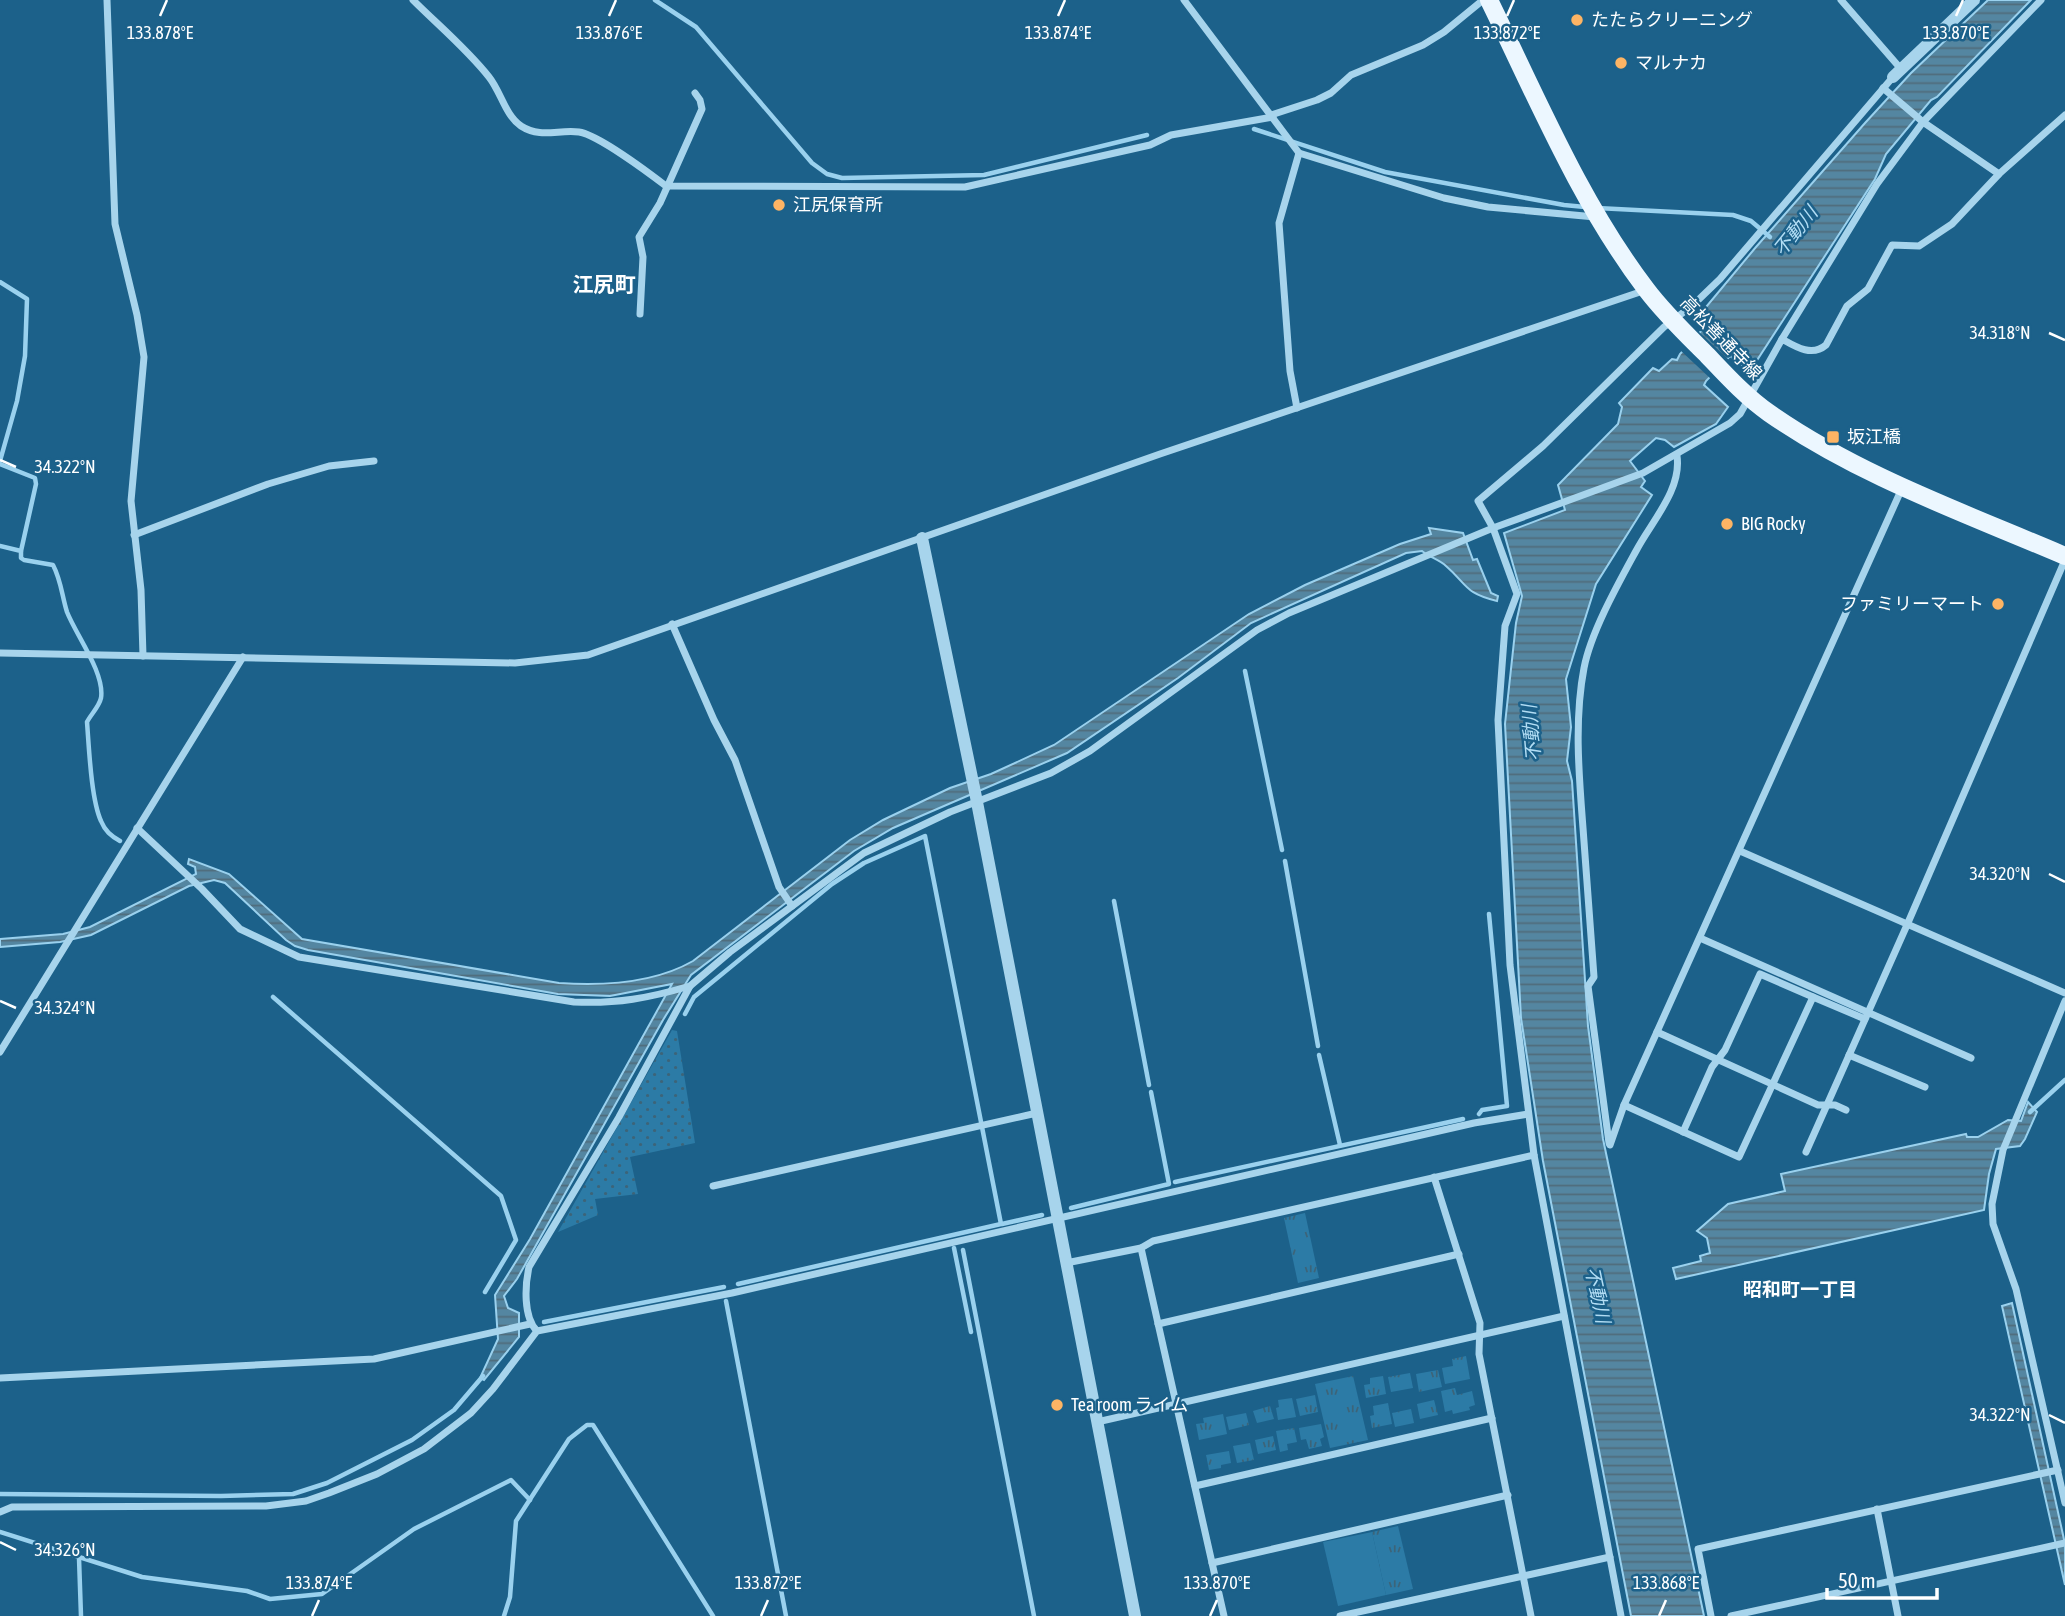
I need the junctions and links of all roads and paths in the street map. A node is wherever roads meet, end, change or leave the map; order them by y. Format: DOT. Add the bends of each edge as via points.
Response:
graph roads {
  1 [pos="107,0"];
  2 [pos="413,0"];
  3 [pos="1184,0"];
  4 [pos="1483,0"];
  5 [pos="1489,0"];
  6 [pos="1841,0"];
  7 [pos="1974,0"];
  8 [pos="2041,0"];
  9 [pos="1897,73"];
  10 [pos="1886,90"];
  11 [pos="695,93"];
  12 [pos="2065,115"];
  13 [pos="1272,116"];
  14 [pos="1920,119"];
  15 [pos="1299,153"];
  16 [pos="1999,174"];
  17 [pos="666,186"];
  18 [pos="1594,210"];
  19 [pos="1646,290"];
  20 [pos="640,314"];
  21 [pos="1673,321"];
  22 [pos="1782,339"];
  23 [pos="1749,398"];
  24 [pos="1297,408"];
  25 [pos="1677,456"];
  26 [pos="374,461"];
  27 [pos="1903,486"];
  28 [pos="1493,528"];
  29 [pos="134,535"];
  30 [pos="922,538"];
  31 [pos="2065,558"];
  32 [pos="672,624"];
  33 [pos="0,653"];
  34 [pos="143,656"];
  35 [pos="243,657"];
  36 [pos="976,800"];
  37 [pos="137,828"];
  38 [pos="1740,851"];
  39 [pos="790,904"];
  40 [pos="1907,925"];
  41 [pos="1700,938"];
  42 [pos="687,987"];
  43 [pos="2065,993"];
  44 [pos="1813,997"];
  45 [pos="2065,1001"];
  46 [pos="1867,1016"];
  47 [pos="1657,1032"];
  48 [pos="0,1052"];
  49 [pos="1849,1055"];
  50 [pos="1971,1058"];
  51 [pos="1717,1060"];
  52 [pos="1772,1084"];
  53 [pos="1925,1087"];
  54 [pos="1624,1105"];
  55 [pos="1827,1105"];
  56 [pos="1846,1110"];
  57 [pos="1037,1113"];
  58 [pos="1528,1114"];
  59 [pos="1683,1132"];
  60 [pos="1806,1152"];
  61 [pos="1534,1155"];
  62 [pos="1434,1177"];
  63 [pos="713,1186"];
  64 [pos="1057,1218"];
  65 [pos="1141,1248"];
  66 [pos="1459,1254"];
  67 [pos="1066,1263"];
  68 [pos="1564,1316"];
  69 [pos="1158,1324"];
  70 [pos="527,1325"];
  71 [pos="537,1331"];
  72 [pos="1478,1337"];
  73 [pos="0,1378"];
  74 [pos="1176,1404"];
  75 [pos="1492,1418"];
  76 [pos="1097,1422"];
  77 [pos="2054,1470"];
  78 [pos="1195,1486"];
  79 [pos="1508,1495"];
  80 [pos="2065,1503"];
  81 [pos="1877,1510"];
  82 [pos="0,1512"];
  83 [pos="2065,1543"];
  84 [pos="1610,1557"];
  85 [pos="1212,1563"];
  86 [pos="1524,1574"];
  87 [pos="1891,1581"];
  88 [pos="1135,1616"];
  89 [pos="1224,1616"];
  90 [pos="1340,1616"];
  91 [pos="1531,1616"];
  92 [pos="1621,1616"];
  93 [pos="1711,1616"];
  94 [pos="1731,1616"];
  95 [pos="1898,1616"];
  1 -- 29 [label="street" via="115,224 144,357 131,501"];
  2 -- 17 [label="street" via="490,78 519,125 543,134 579,132 590,136"];
  3 -- 13 [label="street"];
  4 -- 13 [label="street" via="1423,45 1365,68 1317,100"];
  5 -- 18 [label="main road, 高松善通寺線"];
  6 -- 9 [label="street"];
  7 -- 9 [label="street"];
  8 -- 14 [label="street"];
  9 -- 10 [label="street"];
  10 -- 14 [label="street"];
  10 -- 21 [label="street" via="1720,279"];
  11 -- 17 [label="street" via="702,109"];
  12 -- 16 [label="street"];
  13 -- 15 [label="street"];
  13 -- 17 [label="street" via="1171,135 1150,145 965,187"];
  14 -- 16 [label="street"];
  14 -- 22 [label="street"];
  15 -- 18 [label="street" via="1488,207"];
  15 -- 24 [label="street" via="1279,223"];
  16 -- 22 [label="street" via="1952,224 1924,244 1892,245 1868,289 1847,306 1821,350 1797,348"];
  17 -- 20 [label="street" via="639,237 643,257"];
  18 -- 19 [label="main road, 高松善通寺線"];
  19 -- 21 [label="main road, 高松善通寺線"];
  19 -- 24 [label="street"];
  21 -- 23 [label="main road, 高松善通寺線"];
  21 -- 28 [label="street" via="1543,446 1478,501"];
  22 -- 23 [label="street"];
  23 -- 25 [label="street" via="1730,423"];
  23 -- 27 [label="main road, 高松善通寺線" via="1829,450"];
  24 -- 30 [label="street"];
  25 -- 28 [label="street"];
  25 -- 54 [label="street" via="1679,468 1666,501 1636,550 1594,637 1584,666 1580,703 1579,778 1594,977 1588,986 1609,1145"];
  26 -- 29 [label="street" via="329,466 268,484"];
  27 -- 31 [label="main road, 高松善通寺線"];
  27 -- 38 [label="street"];
  28 -- 36 [label="street" via="1257,630 1090,751 1051,773"];
  28 -- 58 [label="street" via="1517,594 1505,626 1498,720 1510,965"];
  29 -- 34 [label="street"];
  30 -- 32 [label="street"];
  30 -- 36 [label="street"];
  31 -- 40 [label="street"];
  32 -- 35 [label="street" via="588,655 515,663"];
  32 -- 39 [label="street" via="735,760 779,887"];
  33 -- 34 [label="street"];
  34 -- 35 [label="street"];
  35 -- 37 [label="street"];
  36 -- 39 [label="street" via="864,853"];
  36 -- 57 [label="street"];
  37 -- 42 [label="street" via="240,929 299,957 574,1002 607,1004"];
  37 -- 48 [label="street"];
  38 -- 40 [label="street"];
  38 -- 41 [label="street"];
  39 -- 42 [label="street"];
  40 -- 43 [label="street"];
  40 -- 46 [label="street"];
  41 -- 46 [label="street"];
  41 -- 47 [label="street"];
  42 -- 70 [label="street" via="619,1117 529,1267"];
  44 -- 46 [label="street"];
  44 -- 51 [label="street" via="1759,974"];
  44 -- 52 [label="street"];
  45 -- 77 [label="street" via="2003,1150 1992,1205 1993,1224 2016,1289"];
  46 -- 49 [label="street"];
  46 -- 50 [label="street"];
  47 -- 51 [label="street"];
  47 -- 54 [label="street"];
  49 -- 53 [label="street"];
  49 -- 55 [label="street"];
  51 -- 52 [label="street"];
  51 -- 59 [label="street"];
  52 -- 55 [label="street"];
  52 -- 59 [label="street" via="1739,1157"];
  54 -- 59 [label="street"];
  55 -- 56 [label="street"];
  55 -- 60 [label="street"];
  57 -- 63 [label="street"];
  57 -- 64 [label="street"];
  58 -- 61 [label="street"];
  58 -- 64 [label="street"];
  61 -- 62 [label="street"];
  61 -- 68 [label="street"];
  62 -- 65 [label="street" via="1153,1241"];
  62 -- 66 [label="street"];
  64 -- 67 [label="street"];
  64 -- 71 [label="street" via="732,1293"];
  65 -- 67 [label="street"];
  65 -- 69 [label="street"];
  66 -- 69 [label="street"];
  66 -- 72 [label="street" via="1480,1323"];
  67 -- 76 [label="street"];
  68 -- 72 [label="street"];
  68 -- 84 [label="street"];
  69 -- 74 [label="street"];
  70 -- 71 [label="street"];
  70 -- 73 [label="street" via="374,1359"];
  71 -- 82 [label="street" via="493,1389 448,1433 377,1474 306,1501 266,1506 12,1507"];
  72 -- 74 [label="street"];
  72 -- 75 [label="street"];
  74 -- 76 [label="street"];
  74 -- 78 [label="street"];
  75 -- 78 [label="street"];
  75 -- 79 [label="street"];
  76 -- 88 [label="street"];
  77 -- 80 [label="street"];
  77 -- 81 [label="street"];
  78 -- 85 [label="street"];
  79 -- 85 [label="street"];
  79 -- 86 [label="street"];
  81 -- 87 [label="street"];
  81 -- 93 [label="street" via="1698,1549"];
  83 -- 87 [label="street"];
  84 -- 86 [label="street"];
  84 -- 92 [label="street"];
  85 -- 89 [label="street"];
  86 -- 90 [label="street"];
  86 -- 91 [label="street"];
  87 -- 94 [label="street"];
  87 -- 95 [label="street"];
}
